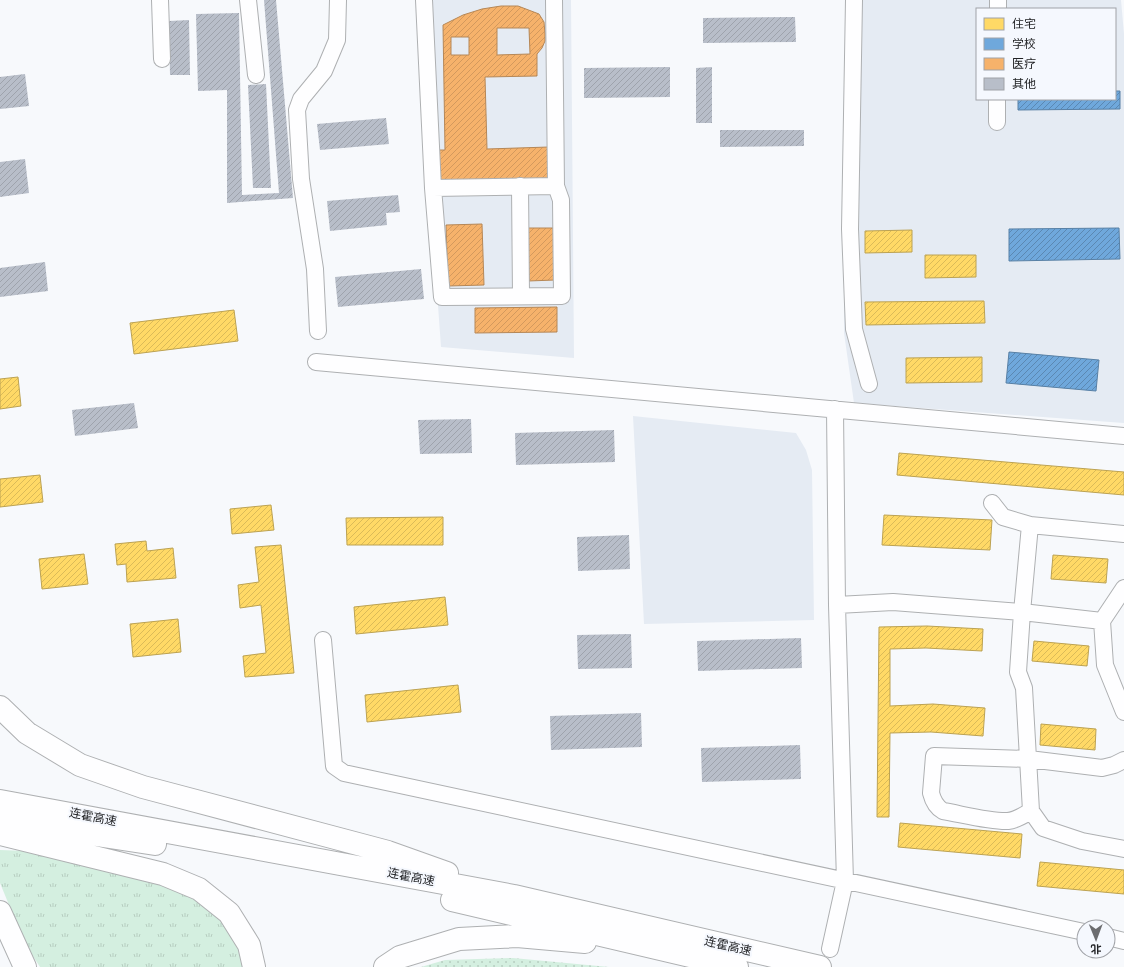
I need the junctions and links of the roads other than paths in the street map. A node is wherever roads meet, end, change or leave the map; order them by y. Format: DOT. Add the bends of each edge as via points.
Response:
graph roads {
  1 [pos="160,0"];
  2 [pos="248,0"];
  3 [pos="338,0"];
  4 [pos="424,0"];
  5 [pos="554,0"];
  6 [pos="854,0"];
  7 [pos="162,59"];
  8 [pos="256,76"];
  9 [pos="997,100"];
  10 [pos="997,122"];
  11 [pos="520,186"];
  12 [pos="556,186"];
  13 [pos="433,188"];
  14 [pos="521,296"];
  15 [pos="318,330"];
  16 [pos="316,362"];
  17 [pos="869,384"];
  18 [pos="835,410"];
  19 [pos="1124,436"];
  20 [pos="992,503"];
  21 [pos="1030,525"];
  22 [pos="1124,534"];
  23 [pos="1124,588"];
  24 [pos="837,605"];
  25 [pos="1022,612"];
  26 [pos="1102,621"];
  27 [pos="323,640"];
  28 [pos="0,707"];
  29 [pos="1124,712"];
  30 [pos="1029,759"];
  31 [pos="1124,760"];
  32 [pos="1031,811"];
  33 [pos="12,817"];
  34 [pos="0,834"];
  35 [pos="1124,849"];
  36 [pos="845,881"];
  37 [pos="514,896"];
  38 [pos="0,912"];
  39 [pos="1076,930"];
  40 [pos="0,945"];
  41 [pos="662,949"];
  42 [pos="825,958"];
  43 [pos="12,967"];
  44 [pos="25,967"];
  45 [pos="254,967"];
  46 [pos="384,967"];
  47 [pos="737,967"];
  1 -- 7 [label="street"];
  2 -- 8 [label="street"];
  3 -- 15 [label="street" via="337,40 324,71 301,99 296,110 301,179 315,269"];
  4 -- 13 [label="street"];
  5 -- 12 [label="street"];
  6 -- 17 [label="street" via="850,229 854,329"];
  9 -- 10 [label="street"];
  11 -- 12 [label="street"];
  11 -- 13 [label="street"];
  11 -- 14 [label="street"];
  12 -- 14 [label="street" via="561,200 562,296"];
  13 -- 14 [label="street" via="442,296"];
  16 -- 18 [label="street"];
  18 -- 19 [label="street"];
  18 -- 24 [label="street"];
  20 -- 21 [label="street" via="1004,517"];
  21 -- 22 [label="street"];
  21 -- 25 [label="street"];
  23 -- 26 [label="street"];
  24 -- 25 [label="street" via="893,602"];
  24 -- 36 [label="street"];
  25 -- 26 [label="street"];
  25 -- 30 [label="street" via="1018,672 1024,688"];
  26 -- 29 [label="street" via="1105,665"];
  27 -- 36 [label="street" via="334,766 344,772"];
  28 -- 37 [label="highway" via="27,733 80,765 143,787 388,852"];
  30 -- 31 [label="street" via="1102,768"];
  30 -- 32 [label="street"];
  30 -- 32 [label="street" via="934,756 931,793 935,804 943,811 1009,821"];
  32 -- 35 [label="street" via="1043,828 1082,841"];
  33 -- 34 [label="highway"];
  33 -- 37 [label="highway, 连霍高速"];
  33 -- 41 [label="highway, 连霍高速" via="466,902"];
  33 -- 45 [label="highway" via="199,889 229,913 249,945"];
  36 -- 39 [label="street"];
  36 -- 42 [label="street"];
  37 -- 42 [label="highway, 连霍高速"];
  38 -- 44 [label="highway"];
  40 -- 43 [label="highway"];
  41 -- 46 [label="highway" via="517,936 459,939 400,957"];
  41 -- 47 [label="highway, 连霍高速"];
}
